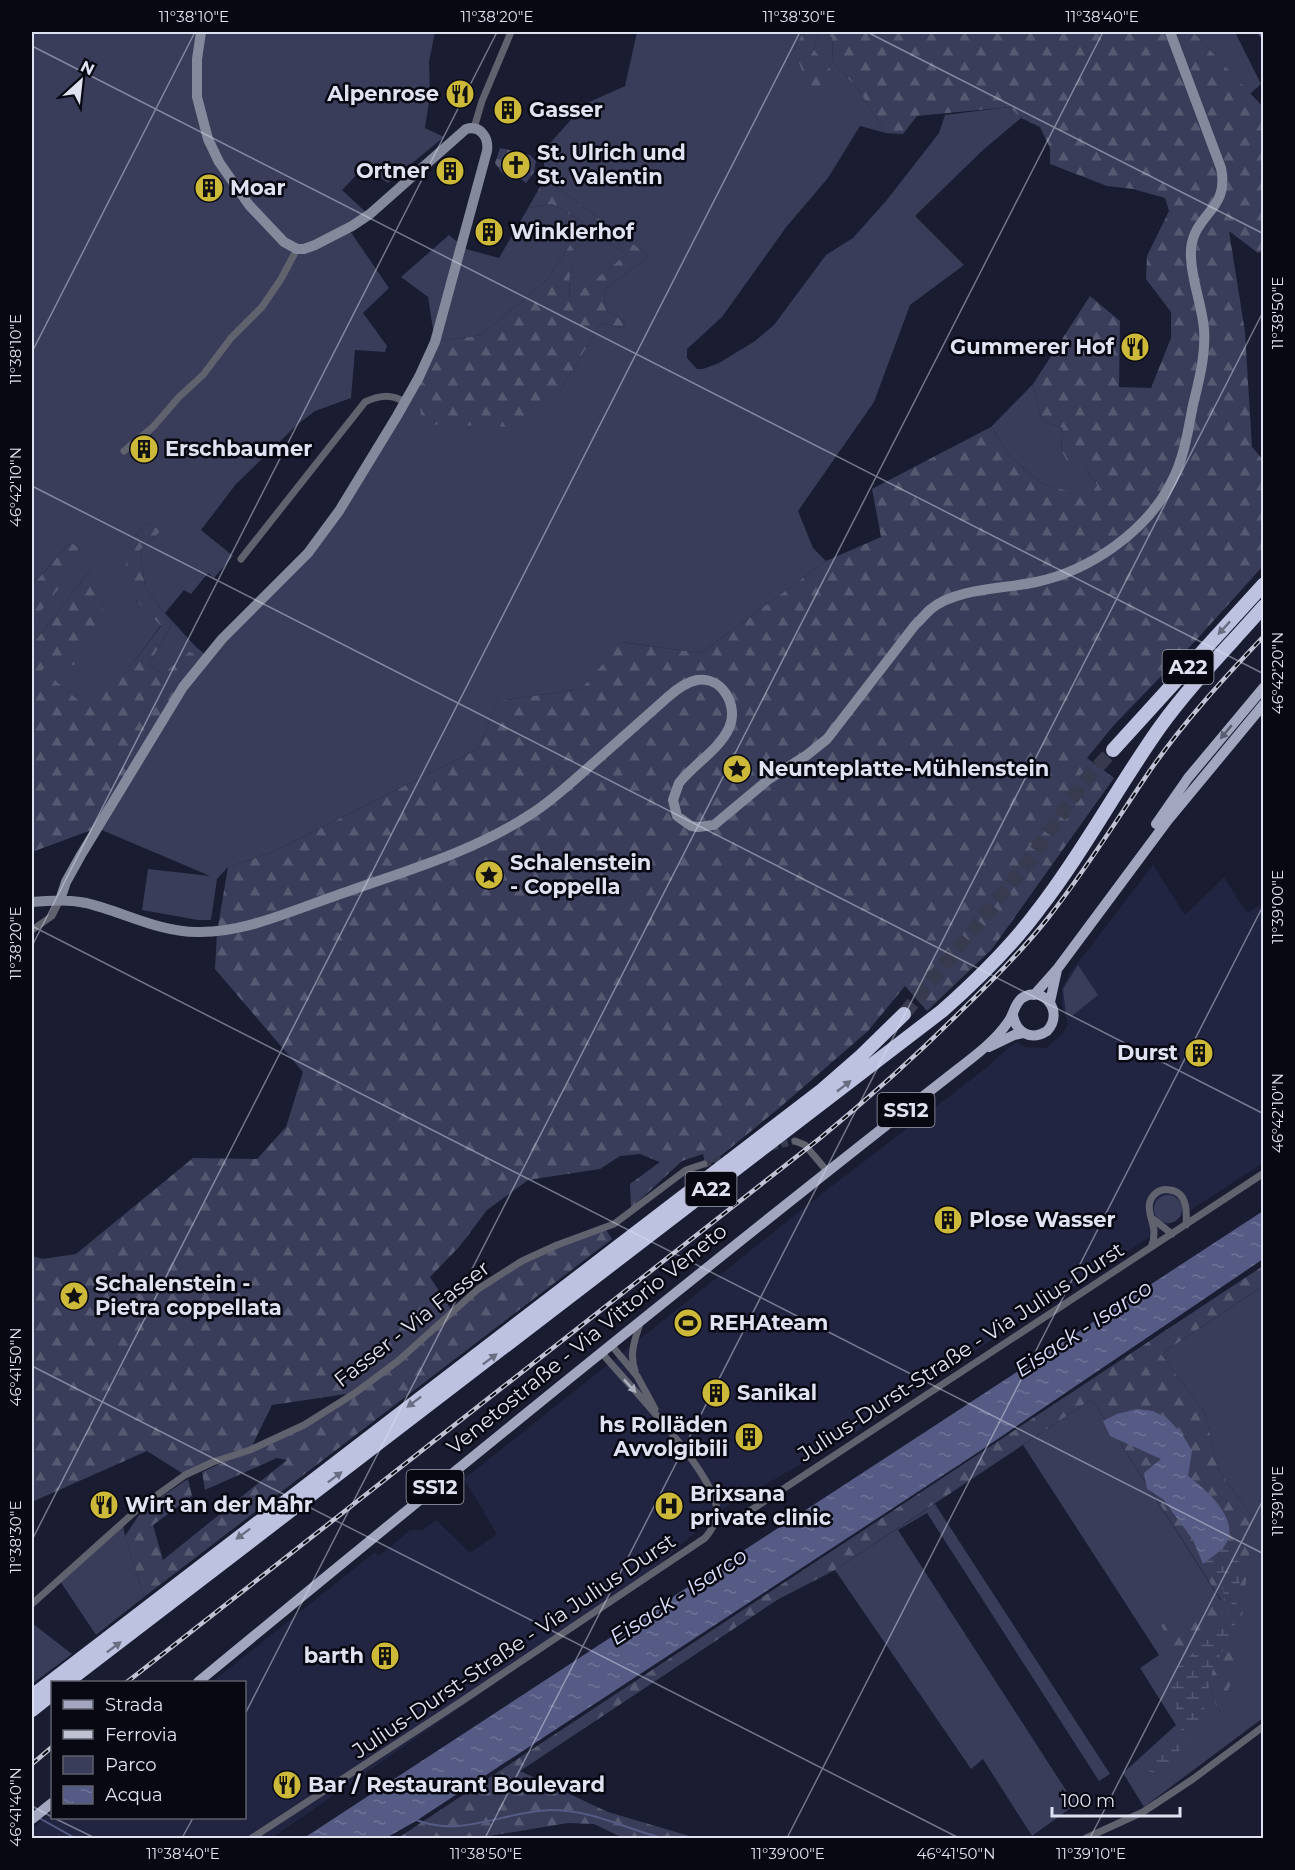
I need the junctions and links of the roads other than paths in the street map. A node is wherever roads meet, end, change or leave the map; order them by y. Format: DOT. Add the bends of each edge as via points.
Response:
graph roads {
  1 [pos="201,32"];
  2 [pos="511,32"];
  3 [pos="1170,32"];
  4 [pos="474,128"];
  5 [pos="297,249"];
  6 [pos="405,402"];
  7 [pos="124,451"];
  8 [pos="241,559"];
  9 [pos="1263,585"];
  10 [pos="1263,606"];
  11 [pos="1263,687"];
  12 [pos="1263,704"];
  13 [pos="1113,750"];
  14 [pos="1125,878"];
  15 [pos="60,900"];
  16 [pos="32,902"];
  17 [pos="32,930"];
  18 [pos="1058,968"];
  19 [pos="1034,994"];
  20 [pos="1050,1002"];
  21 [pos="904,1014"];
  22 [pos="1013,1015"];
  23 [pos="1023,1033"];
  24 [pos="984,1049"];
  25 [pos="795,1141"];
  26 [pos="704,1164"];
  27 [pos="827,1171"];
  28 [pos="1263,1173"];
  29 [pos="1151,1217"];
  30 [pos="1186,1225"];
  31 [pos="1172,1234"];
  32 [pos="1151,1247"];
  33 [pos="640,1322"];
  34 [pos="612,1346"];
  35 [pos="602,1353"];
  36 [pos="637,1376"];
  37 [pos="659,1416"];
  38 [pos="716,1521"];
  39 [pos="32,1604"];
  40 [pos="51,1681"];
  41 [pos="52,1681"];
  42 [pos="70,1681"];
  43 [pos="200,1681"];
  44 [pos="51,1695"];
  45 [pos="32,1696"];
  46 [pos="32,1710"];
  47 [pos="1263,1726"];
  48 [pos="51,1804"];
  49 [pos="32,1820"];
  50 [pos="252,1839"];
  51 [pos="1086,1839"];
  1 -- 5 [label="street" via="197,98 208,139 249,205 284,242"];
  2 -- 4 [label="street"];
  3 -- 15 [label="street" via="1221,168 1222,194 1199,224 1191,249 1204,327 1204,354 1184,449 1171,483 1150,513 1125,536 1064,574 948,599 932,608 827,739 769,779 714,825 691,826 682,821 674,808 674,792 679,783 720,742 732,721 732,705 724,690 710,681 696,680 669,696 560,793 509,827 458,852 283,914 247,926 195,933"];
  4 -- 5 [label="street" via="459,134 361,220 315,245"];
  4 -- 6 [label="street" via="485,136 487,151 435,342"];
  5 -- 7 [label="street" via="262,307 231,338 203,375"];
  6 -- 8 [label="street" via="383,396 365,402"];
  6 -- 15 [label="street" via="354,489 308,553 222,639 183,687 81,855"];
  9 -- 13 [label="highway, A22, one-way"];
  42 -- 10 [label="highway, A22, one-way" via="942,1011 1038,911 1162,725"];
  11 -- 14 [label="main road, one-way" via="1188,778 1138,849"];
  12 -- 14 [label="main road, Venetostraße - Via Vittorio Veneto / SS12"];
  14 -- 18 [label="main road, Venetostraße - Via Vittorio Veneto / SS12"];
  15 -- 16 [label="street"];
  15 -- 17 [label="street" via="52,916"];
  18 -- 19 [label="main road, Venetostraße - Via Vittorio Veneto / SS12"];
  18 -- 20 [label="main road, Venetostraße - Via Vittorio Veneto / SS12"];
  19 -- 20 [label="main road"];
  19 -- 22 [label="main road, Venetostraße - Via Vittorio Veneto / SS12" via="1022,998"];
  20 -- 23 [label="main road, Venetostraße - Via Vittorio Veneto / SS12" via="1054,1012 1050,1028 1038,1036"];
  21 -- 41 [label="highway, A22, one-way" via="822,1090"];
  22 -- 23 [label="main road"];
  22 -- 24 [label="main road, Venetostraße - Via Vittorio Veneto / SS12"];
  23 -- 24 [label="main road, Venetostraße - Via Vittorio Veneto / SS12"];
  24 -- 27 [label="main road, Venetostraße - Via Vittorio Veneto / SS12"];
  25 -- 27 [label="street" via="805,1145"];
  26 -- 39 [label="street, Fasser - Via Fasser" via="686,1170 614,1224 522,1261 478,1289 398,1361 304,1425 185,1475 139,1508"];
  27 -- 33 [label="main road, Venetostraße - Via Vittorio Veneto / SS12"];
  28 -- 30 [label="street, Julius-Durst-Straße - Via Julius Durst"];
  29 -- 30 [label="street, Julius-Durst-Straße - Via Julius Durst" via="1152,1197 1161,1190 1174,1191 1186,1205"];
  29 -- 31 [label="street"];
  29 -- 32 [label="street, Julius-Durst-Straße - Via Julius Durst"];
  30 -- 31 [label="street, Julius-Durst-Straße - Via Julius Durst"];
  31 -- 32 [label="street, Julius-Durst-Straße - Via Julius Durst"];
  32 -- 38 [label="street, Julius-Durst-Straße - Via Julius Durst" via="736,1520"];
  33 -- 34 [label="main road, Venetostraße - Via Vittorio Veneto / SS12"];
  33 -- 36 [label="street" via="632,1349"];
  34 -- 35 [label="main road, Venetostraße - Via Vittorio Veneto / SS12"];
  34 -- 36 [label="street"];
  35 -- 37 [label="street, one-way"];
  35 -- 43 [label="main road, Venetostraße - Via Vittorio Veneto / SS12"];
  36 -- 37 [label="street"];
  37 -- 38 [label="street" via="712,1492"];
  38 -- 50 [label="street, Julius-Durst-Straße - Via Julius Durst" via="705,1538 676,1559"];
  40 -- 45 [label="highway, A22, one-way"];
  44 -- 46 [label="highway"];
  47 -- 51 [label="street" via="1143,1812"];
  48 -- 49 [label="main road"];
}
